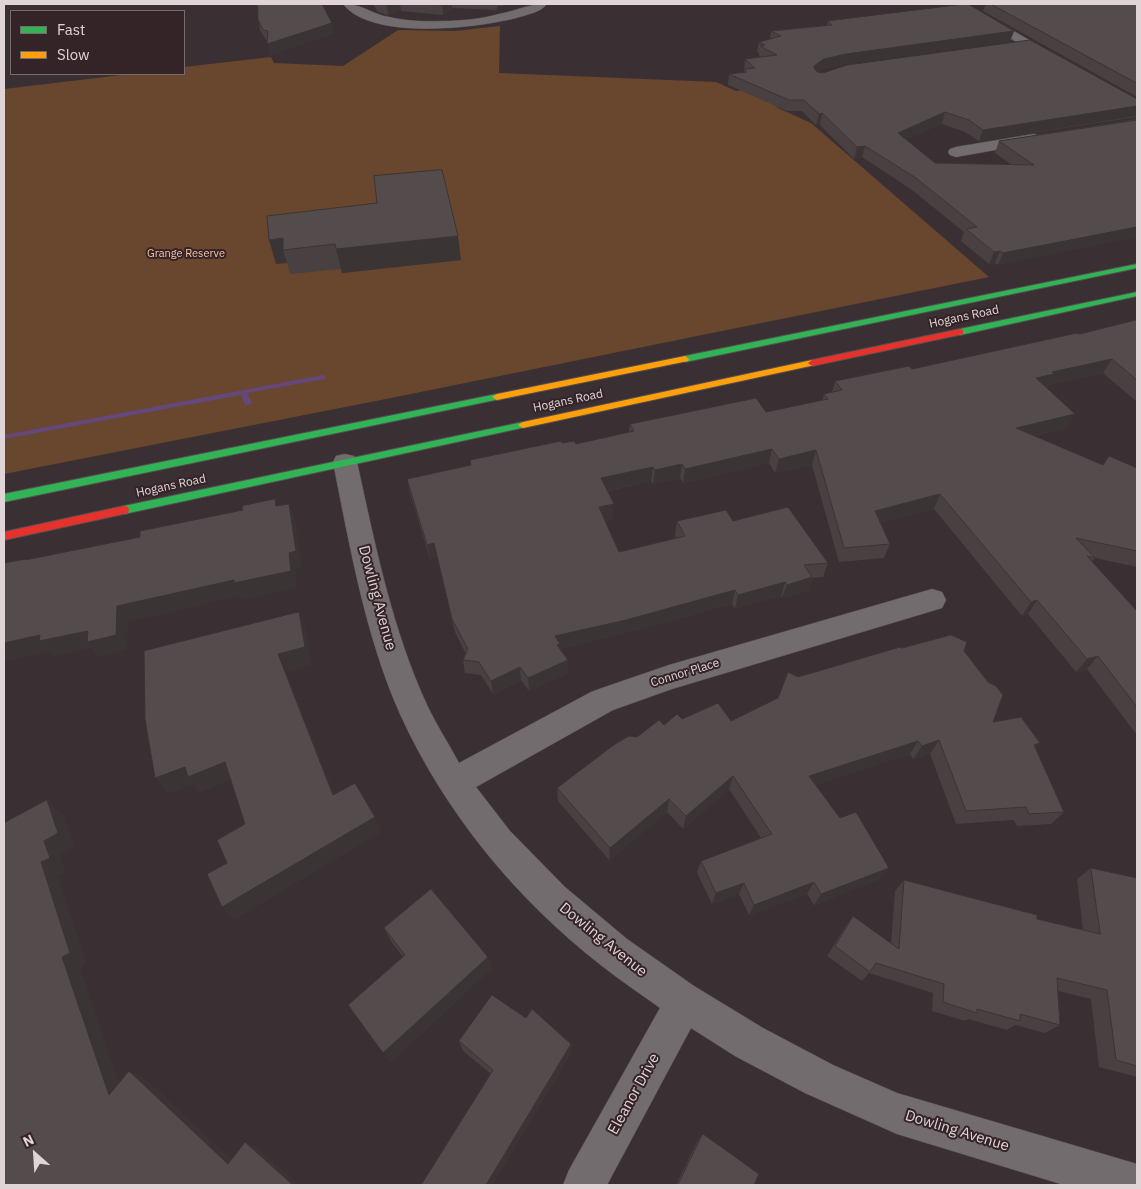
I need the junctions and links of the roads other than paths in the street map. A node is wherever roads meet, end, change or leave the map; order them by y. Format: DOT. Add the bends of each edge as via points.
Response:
graph roads {
  1 [pos="349,4"];
  2 [pos="541,4"];
  3 [pos="959,4"];
  4 [pos="1029,44"];
  5 [pos="1004,47"];
  6 [pos="1068,66"];
  7 [pos="1051,137"];
  8 [pos="956,152"];
  9 [pos="1137,266"];
  10 [pos="1137,294"];
  11 [pos="342,446"];
  12 [pos="4,498"];
  13 [pos="4,536"];
  14 [pos="932,600"];
  15 [pos="452,782"];
  16 [pos="684,1003"];
  17 [pos="584,1185"];
  18 [pos="1137,1185"];
  1 -- 2 [label="street" via="383,19 437,25 502,18"];
  3 -- 4 [label="street"];
  4 -- 5 [label="street"];
  4 -- 6 [label="street"];
  7 -- 8 [label="street"];
  9 -- 11 [label="street, Hogans Road" via="472,406"];
  10 -- 11 [label="street, Hogans Road" via="484,429"];
  11 -- 12 [label="street, Hogans Road"];
  11 -- 13 [label="street, Hogans Road"];
  11 -- 15 [label="street, Dowling Avenue" via="385,634 415,714"];
  14 -- 15 [label="street, Connor Place" via="669,677 602,701"];
  15 -- 16 [label="street, Dowling Avenue" via="509,856 580,925"];
  16 -- 17 [label="street, Eleanor Drive"];
  16 -- 18 [label="street, Dowling Avenue" via="790,1065 890,1111"];
}
